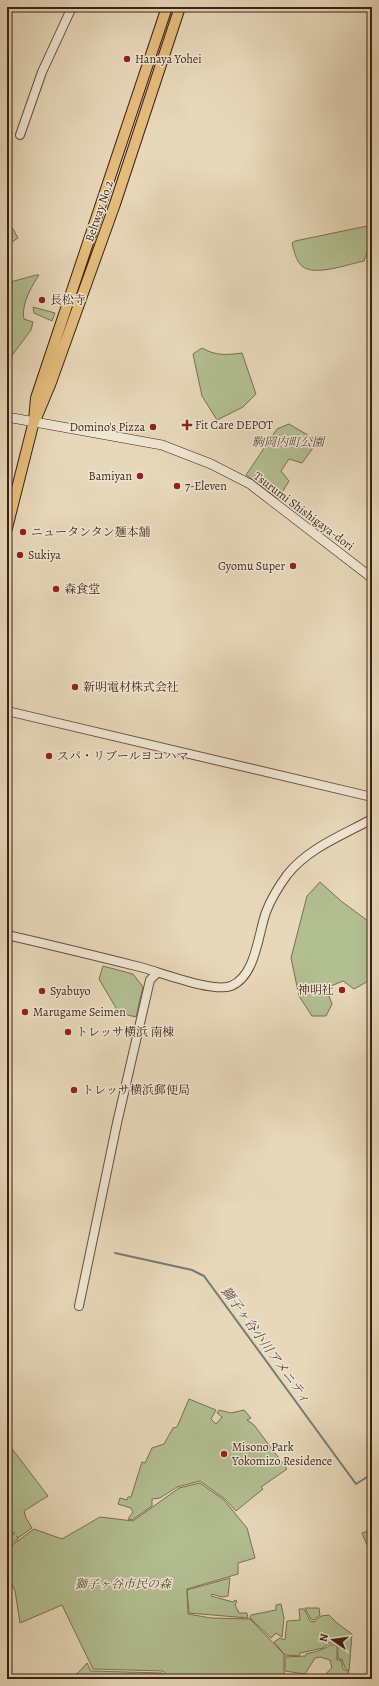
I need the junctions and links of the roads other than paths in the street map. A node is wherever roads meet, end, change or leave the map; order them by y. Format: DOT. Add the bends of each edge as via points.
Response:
graph roads {
  1 [pos="72,7"];
  2 [pos="167,7"];
  3 [pos="180,7"];
  4 [pos="20,135"];
  5 [pos="7,417"];
  6 [pos="34,421"];
  7 [pos="7,528"];
  8 [pos="372,578"];
  9 [pos="7,711"];
  10 [pos="372,797"];
  11 [pos="372,819"];
  12 [pos="7,935"];
  13 [pos="157,973"];
  14 [pos="79,1306"];
  1 -- 4 [label="street" via="42,72"];
  2 -- 6 [label="main road, Beltway No.2" via="36,398"];
  3 -- 6 [label="main road, Beltway No.2" via="105,234 48,390"];
  5 -- 6 [label="main road, Tsurumi Shishigaya-dori"];
  6 -- 7 [label="main road, Beltway No.2"];
  6 -- 8 [label="main road, Tsurumi Shishigaya-dori" via="162,445 211,464 250,484"];
  9 -- 10 [label="street"];
  11 -- 13 [label="street" via="306,856 287,875 272,900 251,962 240,980 230,986 211,987"];
  12 -- 13 [label="street"];
  13 -- 14 [label="street" via="150,980 116,1123"];
}
